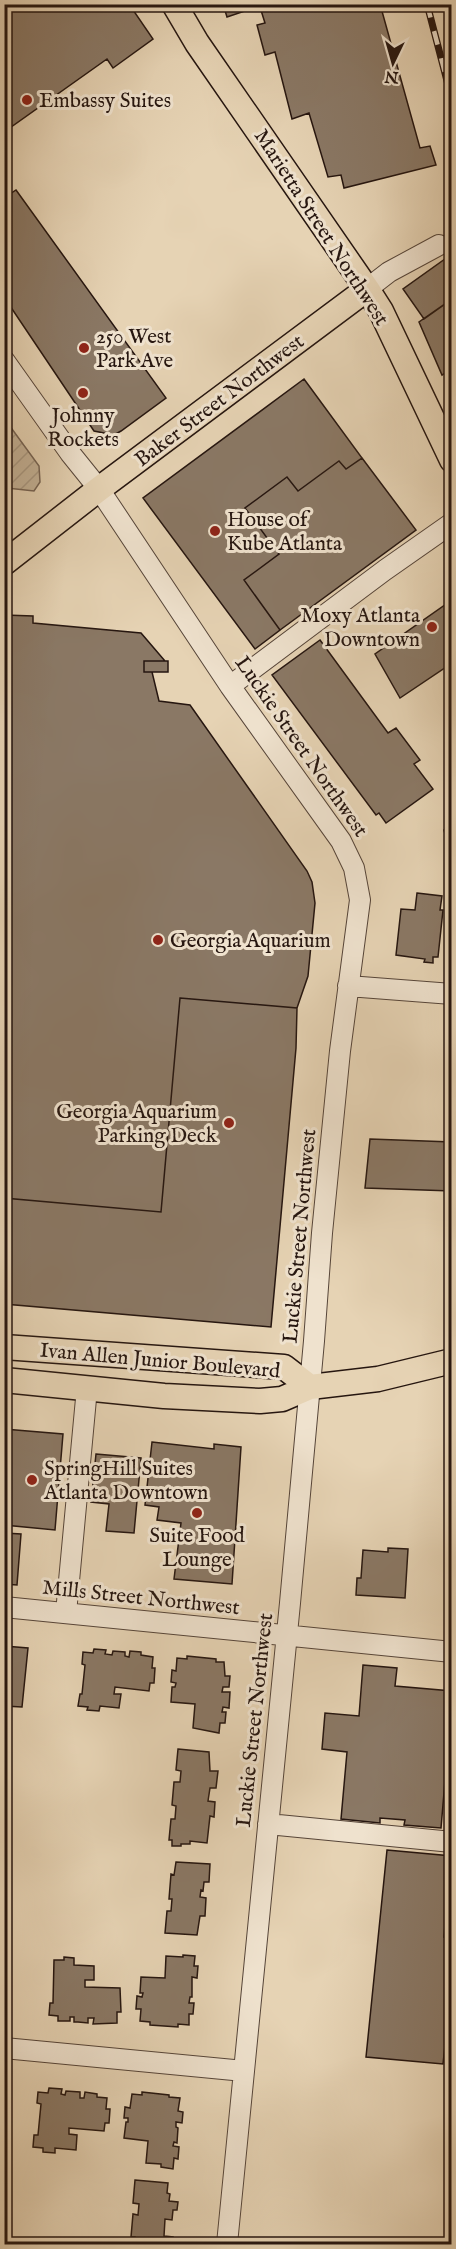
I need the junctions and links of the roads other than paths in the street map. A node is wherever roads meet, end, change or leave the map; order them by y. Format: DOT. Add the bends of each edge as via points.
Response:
graph roads {
  1 [pos="174,4"];
  2 [pos="439,245"];
  3 [pos="367,289"];
  4 [pos="4,360"];
  5 [pos="452,460"];
  6 [pos="99,489"];
  7 [pos="452,523"];
  8 [pos="4,562"];
  9 [pos="230,686"];
  10 [pos="348,986"];
  11 [pos="452,994"];
  12 [pos="4,1347"];
  13 [pos="452,1361"];
  14 [pos="4,1380"];
  15 [pos="310,1387"];
  16 [pos="87,1388"];
  17 [pos="4,1607"];
  18 [pos="66,1612"];
  19 [pos="286,1636"];
  20 [pos="452,1652"];
  21 [pos="268,1824"];
  22 [pos="452,1842"];
  23 [pos="4,2048"];
  24 [pos="243,2071"];
  25 [pos="227,2244"];
  1 -- 3 [label="main road, Marietta Street Northwest"];
  2 -- 3 [label="street, Baker Street Northwest" via="389,272"];
  3 -- 5 [label="main road, Marietta Street Northwest"];
  3 -- 6 [label="main road, Baker Street Northwest"];
  4 -- 6 [label="street, Luckie Street Northwest"];
  6 -- 8 [label="main road, Baker Street Northwest"];
  6 -- 9 [label="street, Luckie Street Northwest"];
  7 -- 9 [label="street"];
  9 -- 10 [label="street, Luckie Street Northwest" via="351,859 360,900"];
  10 -- 11 [label="street"];
  10 -- 15 [label="street, Luckie Street Northwest"];
  12 -- 15 [label="main road, Ivan Allen Junior Boulevard" via="284,1367"];
  13 -- 15 [label="main road, Ivan Allen Junior Boulevard" via="378,1379"];
  14 -- 16 [label="main road, Ivan Allen Junior Boulevard"];
  15 -- 16 [label="main road, Ivan Allen Junior Boulevard" via="282,1399 260,1401"];
  15 -- 19 [label="street, Luckie Street Northwest"];
  16 -- 18 [label="street"];
  17 -- 18 [label="street, Mills Street Northwest"];
  18 -- 19 [label="street, Mills Street Northwest"];
  19 -- 20 [label="street, Mills Street Northwest"];
  19 -- 21 [label="street, Luckie Street Northwest"];
  21 -- 22 [label="street"];
  21 -- 24 [label="street, Luckie Street Northwest"];
  23 -- 24 [label="street"];
  24 -- 25 [label="street, Luckie Street Northwest"];
}
